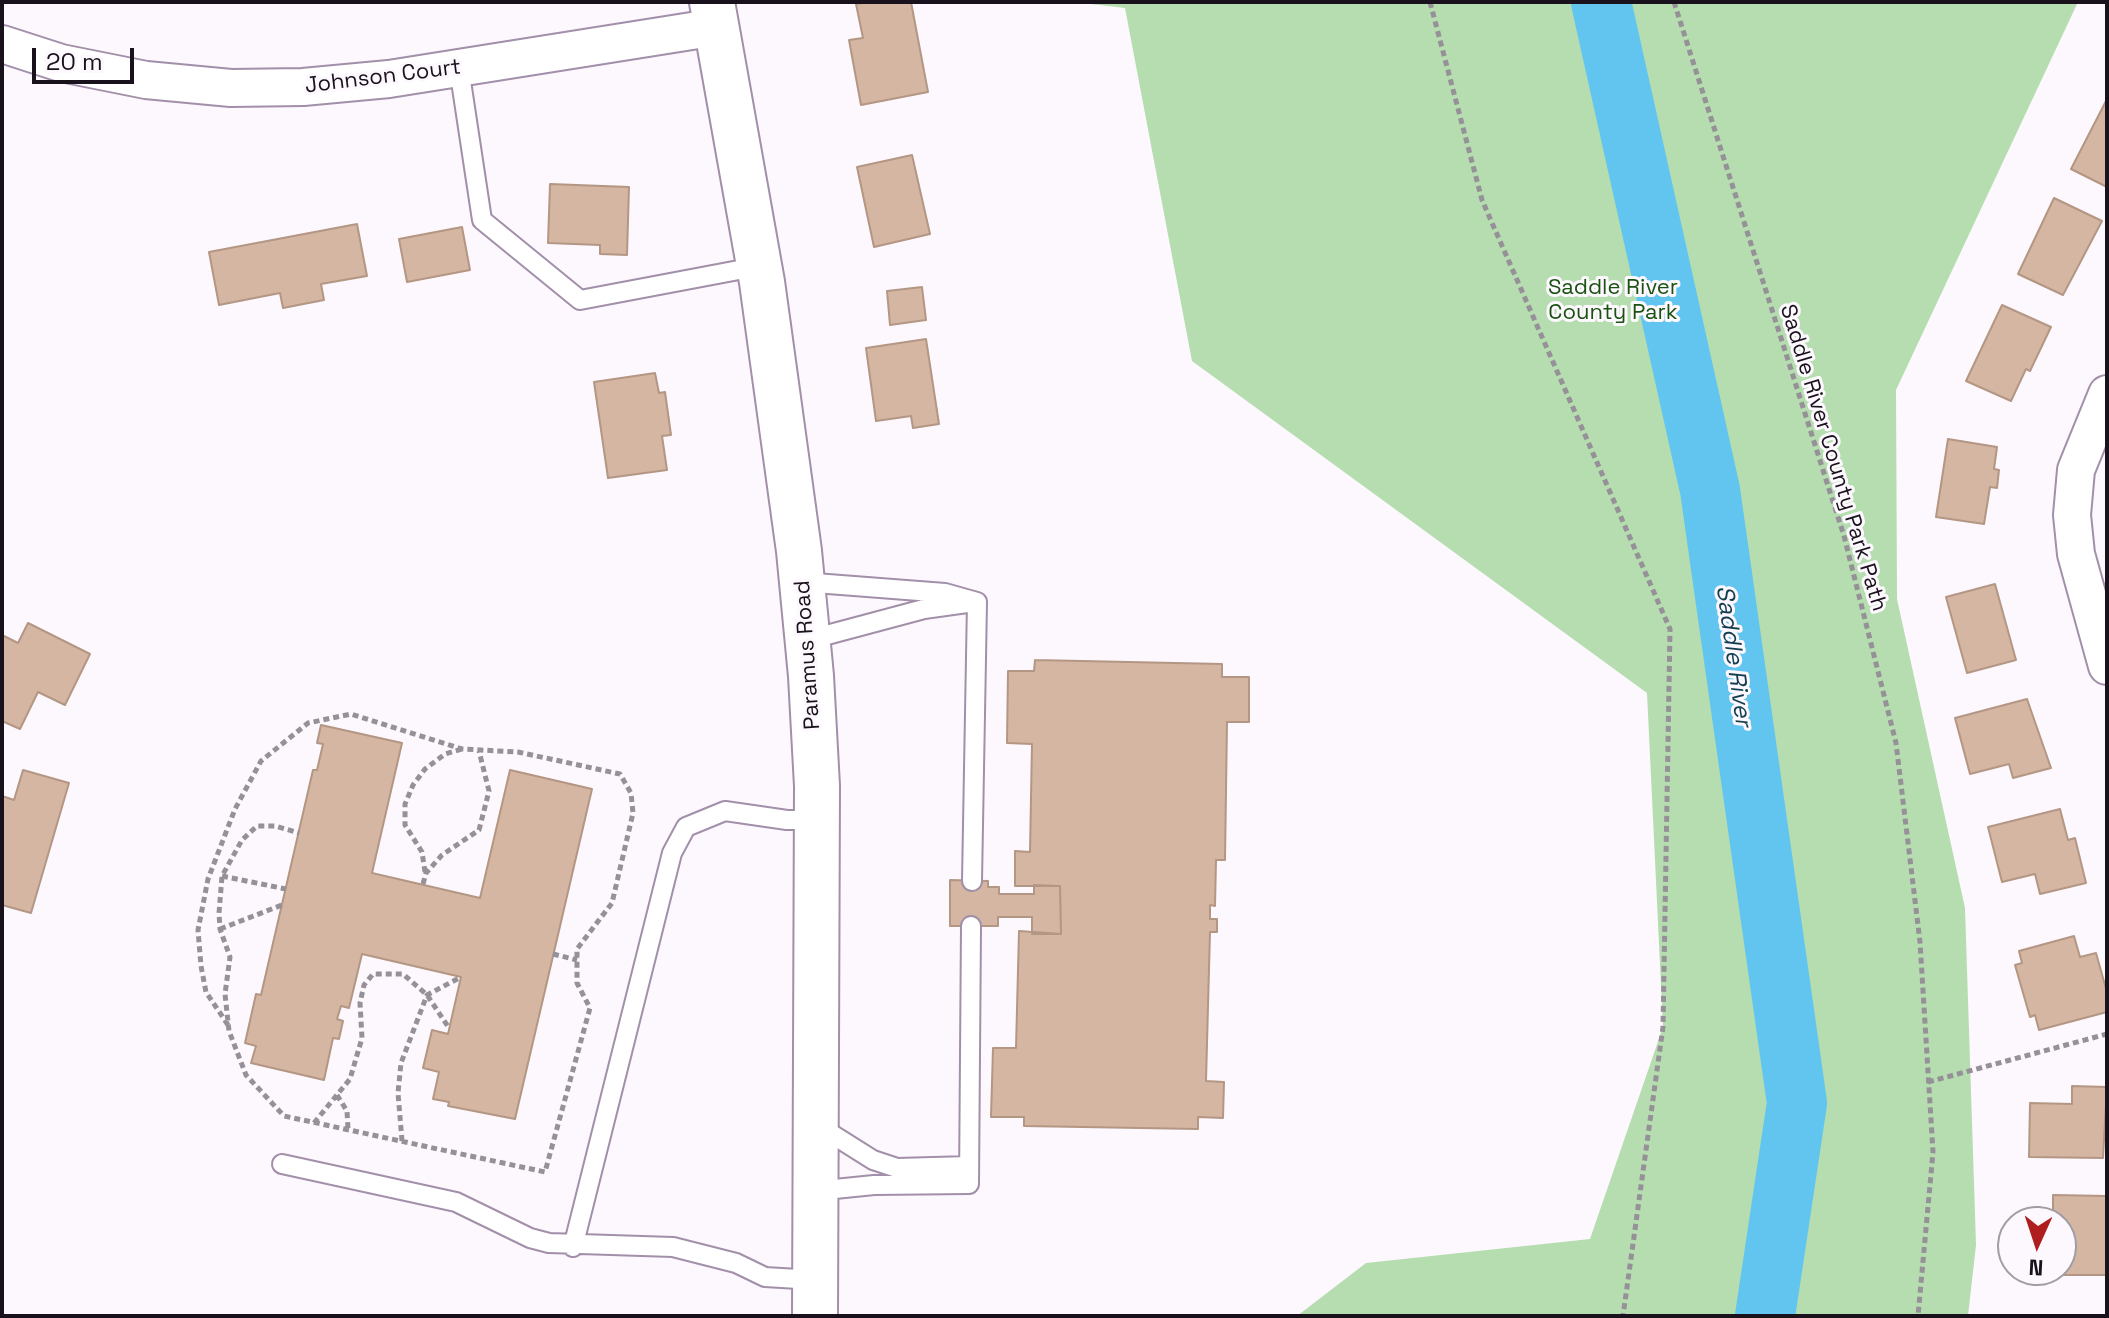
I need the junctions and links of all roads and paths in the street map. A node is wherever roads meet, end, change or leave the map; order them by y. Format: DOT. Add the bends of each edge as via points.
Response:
graph roads {
  1 [pos="1430,2"];
  2 [pos="1674,2"];
  3 [pos="714,15"];
  4 [pos="2,44"];
  5 [pos="459,68"];
  6 [pos="760,266"];
  7 [pos="2107,394"];
  8 [pos="802,582"];
  9 [pos="977,602"];
  10 [pos="808,640"];
  11 [pos="2107,666"];
  12 [pos="462,749"];
  13 [pos="479,751"];
  14 [pos="816,820"];
  15 [pos="299,833"];
  16 [pos="426,873"];
  17 [pos="222,876"];
  18 [pos="972,881"];
  19 [pos="423,884"];
  20 [pos="286,889"];
  21 [pos="282,905"];
  22 [pos="971,926"];
  23 [pos="220,929"];
  24 [pos="553,954"];
  25 [pos="577,960"];
  26 [pos="461,977"];
  27 [pos="427,995"];
  28 [pos="228,1025"];
  29 [pos="449,1028"];
  30 [pos="2107,1034"];
  31 [pos="1928,1082"];
  32 [pos="337,1095"];
  33 [pos="314,1123"];
  34 [pos="816,1125"];
  35 [pos="348,1129"];
  36 [pos="402,1141"];
  37 [pos="282,1164"];
  38 [pos="969,1175"];
  39 [pos="815,1191"];
  40 [pos="573,1247"];
  41 [pos="815,1298"];
  42 [pos="1623,1316"];
  43 [pos="1918,1316"];
  1 -- 42 [label="path" via="1482,200 1670,629 1663,1027"];
  2 -- 31 [label="path, Saddle River County Park Path" via="1844,536 1896,743 1920,942"];
  3 -- 5 [label="street, Johnson Court"];
  3 -- 6 [label="main road, Paramus Road"];
  4 -- 5 [label="street, Johnson Court" via="61,63 146,80 231,88 303,87"];
  5 -- 6 [label="lane" via="482,220 580,300"];
  6 -- 8 [label="main road, Paramus Road"];
  7 -- 11 [label="street" via="2076,470 2072,515 2079,567"];
  8 -- 9 [label="lane" via="933,592"];
  8 -- 10 [label="main road, Paramus Road"];
  9 -- 10 [label="lane" via="924,609"];
  9 -- 18 [label="lane"];
  10 -- 14 [label="main road, Paramus Road"];
  12 -- 13 [label="path"];
  12 -- 16 [label="path" via="425,769 405,804 405,825 422,852"];
  12 -- 28 [label="path" via="351,714 308,723 261,761 235,809 208,879 198,930 206,992"];
  13 -- 16 [label="path" via="489,791 479,830"];
  13 -- 25 [label="path" via="518,752 605,768 626,782 633,813 612,903 588,930"];
  14 -- 34 [label="main road, Paramus Road"];
  14 -- 40 [label="lane" via="725,811 686,827 672,853"];
  15 -- 17 [label="path" via="257,826 242,840"];
  16 -- 19 [label="path"];
  17 -- 20 [label="path"];
  17 -- 23 [label="path"];
  21 -- 23 [label="path"];
  22 -- 38 [label="lane"];
  23 -- 28 [label="path" via="230,957"];
  24 -- 25 [label="path"];
  25 -- 36 [label="path" via="577,983 590,1008 545,1172"];
  26 -- 27 [label="path"];
  27 -- 29 [label="path"];
  27 -- 32 [label="path" via="403,974 373,974 360,1003 362,1038 356,1061"];
  27 -- 36 [label="path" via="401,1063"];
  28 -- 33 [label="path" via="246,1075 266,1098 284,1116"];
  30 -- 31 [label="path"];
  31 -- 43 [label="path, Saddle River County Park Path" via="1933,1152"];
  32 -- 33 [label="path"];
  32 -- 35 [label="path" via="347,1111"];
  33 -- 35 [label="path"];
  34 -- 38 [label="lane" via="873,1160 897,1168"];
  34 -- 39 [label="main road, Paramus Road"];
  35 -- 36 [label="path"];
  37 -- 40 [label="lane" via="456,1202 530,1238"];
  38 -- 39 [label="lane"];
  39 -- 41 [label="main road, Paramus Road"];
  40 -- 41 [label="lane" via="673,1247 736,1263"];
}
